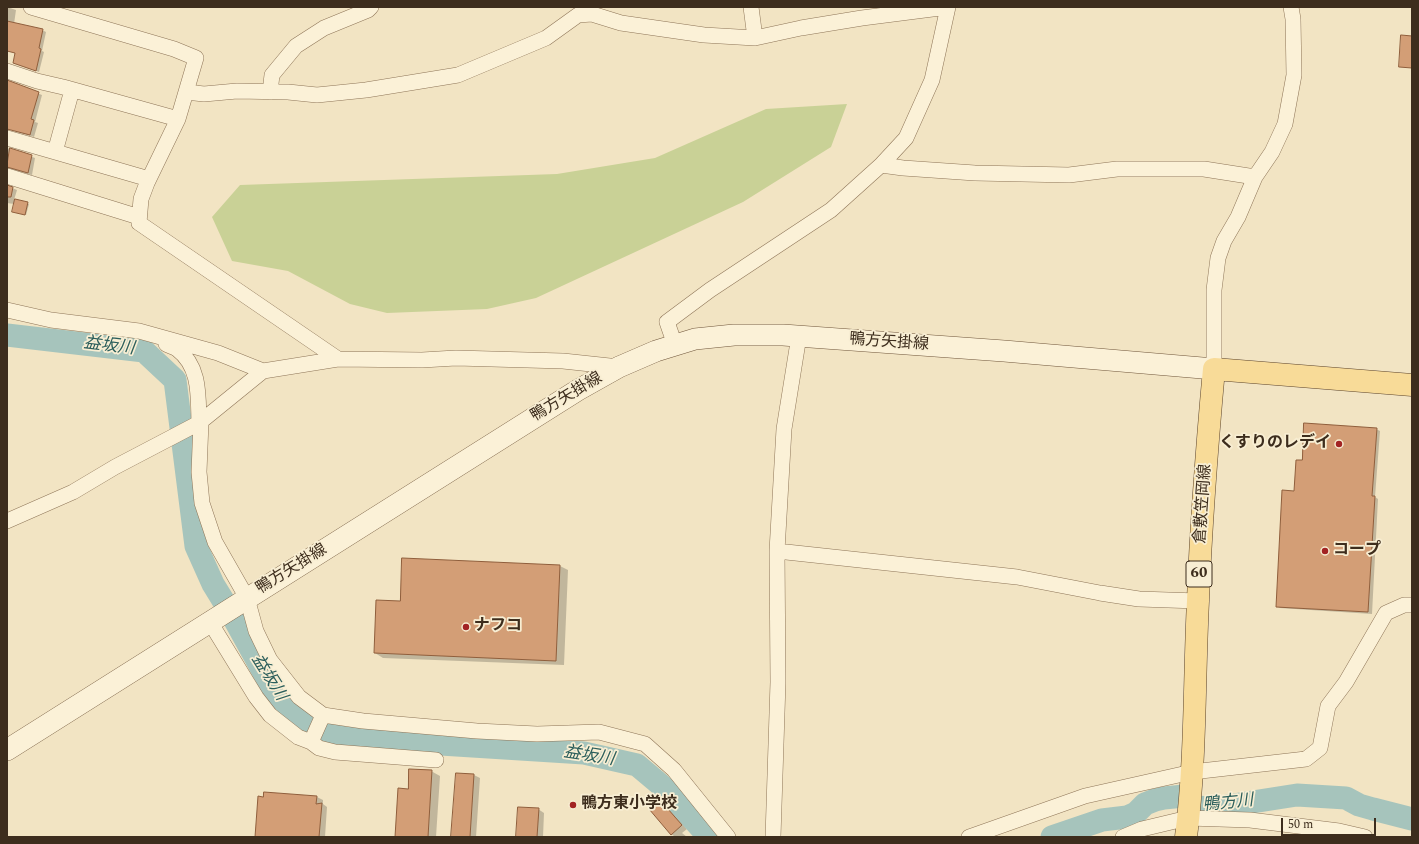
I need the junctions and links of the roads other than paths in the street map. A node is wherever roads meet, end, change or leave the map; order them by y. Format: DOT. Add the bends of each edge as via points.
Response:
graph roads {
  1 [pos="31,7"];
  2 [pos="371,7"];
  3 [pos="751,7"];
  4 [pos="948,7"];
  5 [pos="1291,7"];
  6 [pos="755,38"];
  7 [pos="7,71"];
  8 [pos="72,90"];
  9 [pos="186,92"];
  10 [pos="270,92"];
  11 [pos="178,119"];
  12 [pos="7,138"];
  13 [pos="55,152"];
  14 [pos="881,165"];
  15 [pos="7,176"];
  16 [pos="1255,177"];
  17 [pos="149,179"];
  18 [pos="139,217"];
  19 [pos="7,310"];
  20 [pos="139,331"];
  21 [pos="799,336"];
  22 [pos="675,345"];
  23 [pos="338,359"];
  24 [pos="619,367"];
  25 [pos="1214,369"];
  26 [pos="263,371"];
  27 [pos="1412,385"];
  28 [pos="198,424"];
  29 [pos="7,521"];
  30 [pos="777,551"];
  31 [pos="245,600"];
  32 [pos="1198,601"];
  33 [pos="1412,605"];
  34 [pos="215,619"];
  35 [pos="323,715"];
  36 [pos="311,742"];
  37 [pos="7,750"];
  38 [pos="436,760"];
  39 [pos="1192,775"];
  40 [pos="1187,827"];
  41 [pos="1143,832"];
  42 [pos="728,837"];
  43 [pos="773,837"];
  44 [pos="969,837"];
  45 [pos="1123,837"];
  46 [pos="1365,837"];
  1 -- 9 [label="street" via="174,49 196,58"];
  2 -- 10 [label="street" via="324,28 296,46 272,75"];
  3 -- 6 [label="street"];
  4 -- 6 [label="street" via="854,19"];
  4 -- 14 [label="street" via="932,80 906,138"];
  5 -- 16 [label="street" via="1294,74 1285,124 1272,152"];
  6 -- 10 [label="street" via="704,35 622,23 592,14 578,15 546,38 458,75 317,95"];
  7 -- 8 [label="street"];
  8 -- 11 [label="street"];
  8 -- 13 [label="street"];
  9 -- 10 [label="street"];
  9 -- 11 [label="street"];
  11 -- 17 [label="street"];
  12 -- 13 [label="street"];
  13 -- 17 [label="street"];
  14 -- 16 [label="street" via="975,173 1069,175 1116,169 1204,170"];
  14 -- 22 [label="street" via="831,210 710,290 667,322"];
  15 -- 18 [label="street"];
  16 -- 25 [label="street" via="1218,258 1214,290"];
  17 -- 18 [label="street" via="141,199"];
  18 -- 23 [label="street" via="139,223"];
  19 -- 20 [label="street" via="51,320"];
  20 -- 26 [label="street" via="218,353"];
  20 -- 28 [label="street" via="177,349 190,363 197,380"];
  21 -- 22 [label="main road, 鴨方矢掛線" via="734,335 695,339"];
  21 -- 25 [label="main road, 鴨方矢掛線"];
  21 -- 30 [label="street" via="784,429"];
  22 -- 24 [label="main road, 鴨方矢掛線"];
  23 -- 24 [label="street" via="456,358 563,361"];
  23 -- 26 [label="street"];
  24 -- 31 [label="main road, 鴨方矢掛線" via="578,390"];
  25 -- 27 [label="main road"];
  25 -- 32 [label="main road, 倉敷笠岡線 / 60"];
  26 -- 28 [label="street"];
  28 -- 29 [label="street" via="73,492"];
  28 -- 31 [label="street" via="202,503 215,542"];
  30 -- 32 [label="street" via="1017,577 1139,599"];
  30 -- 43 [label="street" via="778,682"];
  31 -- 34 [label="main road, 鴨方矢掛線"];
  31 -- 35 [label="street" via="270,660 299,697"];
  32 -- 39 [label="main road, 倉敷笠岡線 / 60"];
  33 -- 39 [label="street" via="1404,605 1386,613 1346,682 1328,706 1320,748 1306,759"];
  34 -- 36 [label="street" via="256,697 270,715 298,738"];
  34 -- 37 [label="main road, 鴨方矢掛線"];
  35 -- 36 [label="street"];
  35 -- 42 [label="street" via="476,731 536,734 599,732 646,744 674,770"];
  36 -- 38 [label="street" via="319,748 335,752"];
  39 -- 40 [label="main road, 倉敷笠岡線 / 60"];
  39 -- 44 [label="street" via="1085,796"];
  40 -- 41 [label="street"];
  40 -- 46 [label="street" via="1250,820"];
  41 -- 45 [label="street"];
}
